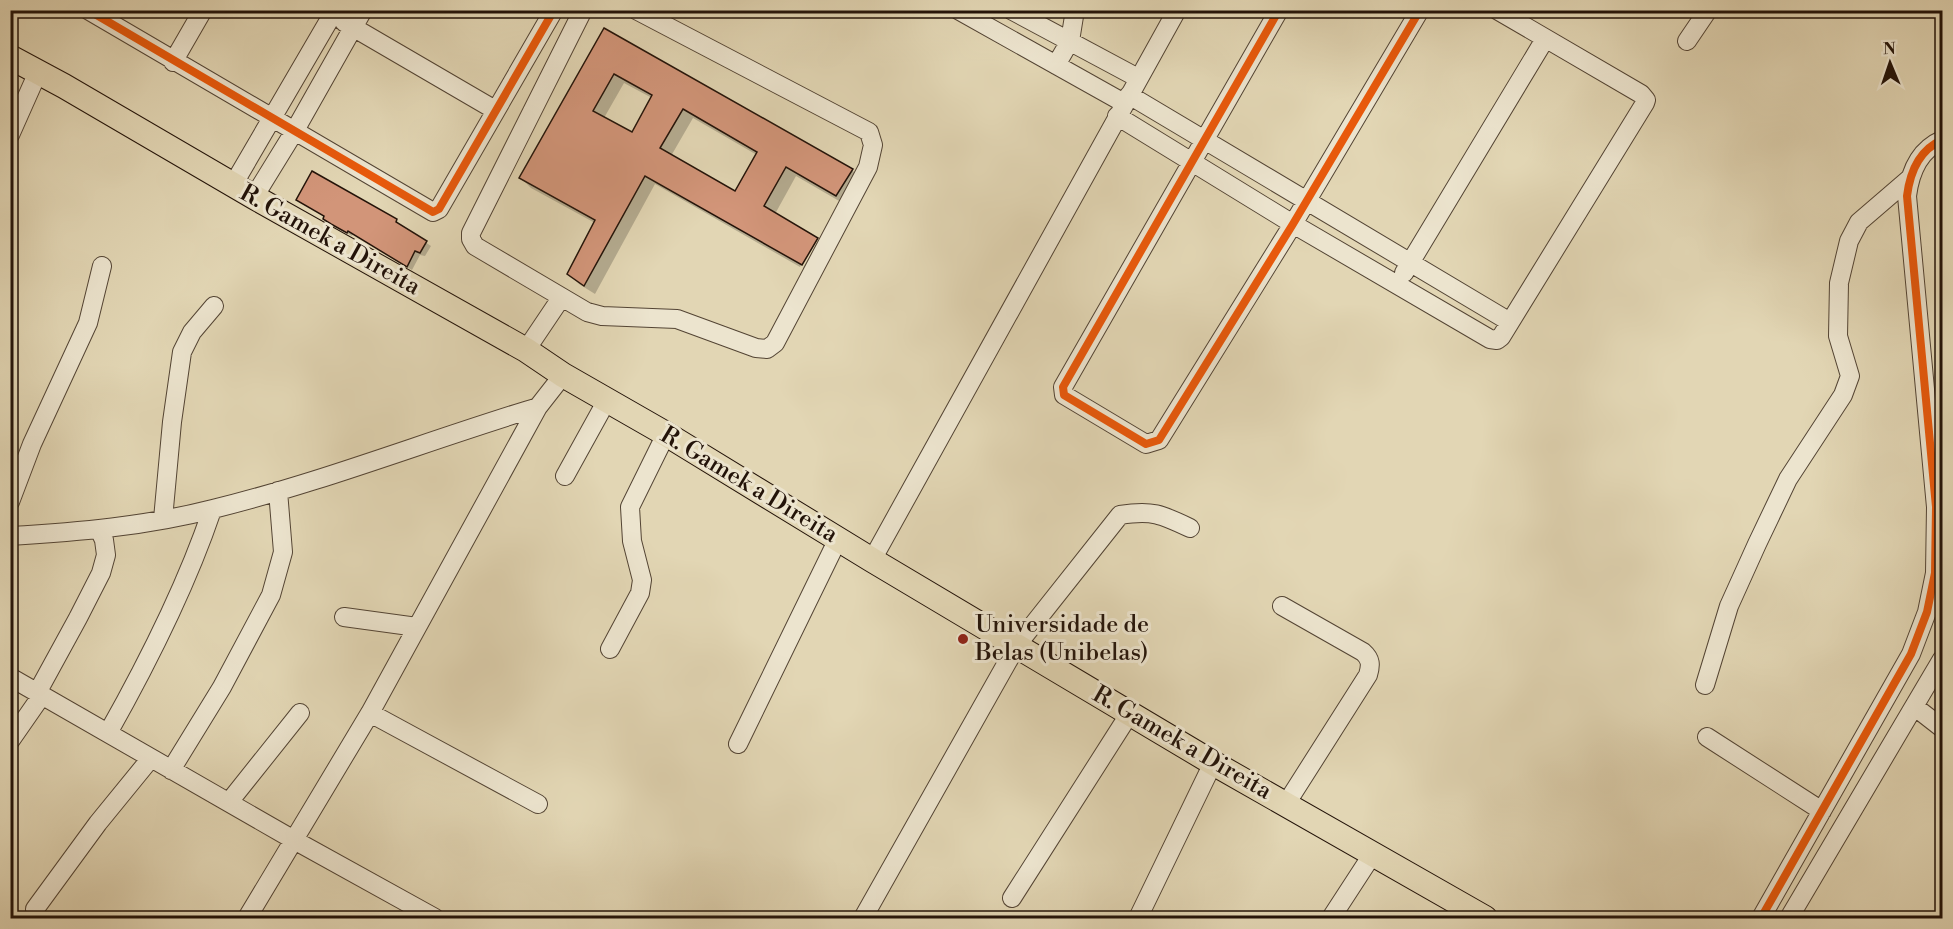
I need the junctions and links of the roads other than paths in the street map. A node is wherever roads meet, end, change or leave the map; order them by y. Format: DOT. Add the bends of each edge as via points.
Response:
graph roads {
  1 [pos="88,10"];
  2 [pos="203,10"];
  3 [pos="363,10"];
  4 [pos="554,10"];
  5 [pos="583,10"];
  6 [pos="636,10"];
  7 [pos="958,10"];
  8 [pos="1011,10"];
  9 [pos="1177,10"];
  10 [pos="1279,10"];
  11 [pos="1420,10"];
  12 [pos="1497,10"];
  13 [pos="1708,10"];
  14 [pos="334,13"];
  15 [pos="1074,13"];
  16 [pos="353,27"];
  17 [pos="1047,28"];
  18 [pos="1545,39"];
  19 [pos="1070,41"];
  20 [pos="1687,41"];
  21 [pos="1032,51"];
  22 [pos="10,57"];
  23 [pos="173,62"];
  24 [pos="1056,65"];
  25 [pos="38,72"];
  26 [pos="1138,78"];
  27 [pos="1124,105"];
  28 [pos="495,110"];
  29 [pos="272,119"];
  30 [pos="294,132"];
  31 [pos="10,135"];
  32 [pos="1206,140"];
  33 [pos="1942,140"];
  34 [pos="1194,161"];
  35 [pos="1909,179"];
  36 [pos="233,185"];
  37 [pos="254,197"];
  38 [pos="1307,201"];
  39 [pos="1293,224"];
  40 [pos="1410,262"];
  41 [pos="102,266"];
  42 [pos="1397,285"];
  43 [pos="561,298"];
  44 [pos="214,306"];
  45 [pos="1510,322"];
  46 [pos="526,350"];
  47 [pos="563,375"];
  48 [pos="607,400"];
  49 [pos="538,407"];
  50 [pos="666,434"];
  51 [pos="565,476"];
  52 [pos="278,492"];
  53 [pos="10,502"];
  54 [pos="212,510"];
  55 [pos="163,519"];
  56 [pos="1190,528"];
  57 [pos="99,529"];
  58 [pos="10,536"];
  59 [pos="838,539"];
  60 [pos="872,560"];
  61 [pos="1282,606"];
  62 [pos="344,617"];
  63 [pos="417,627"];
  64 [pos="1017,645"];
  65 [pos="610,649"];
  66 [pos="1942,659"];
  67 [pos="10,677"];
  68 [pos="1705,685"];
  69 [pos="39,694"];
  70 [pos="1915,707"];
  71 [pos="300,713"];
  72 [pos="370,713"];
  73 [pos="1130,713"];
  74 [pos="1942,728"];
  75 [pos="108,733"];
  76 [pos="1707,737"];
  77 [pos="10,741"];
  78 [pos="738,744"];
  79 [pos="151,758"];
  80 [pos="1213,763"];
  81 [pos="171,770"];
  82 [pos="229,802"];
  83 [pos="538,804"];
  84 [pos="1286,804"];
  85 [pos="1822,811"];
  86 [pos="294,840"];
  87 [pos="1372,855"];
  88 [pos="1012,898"];
  89 [pos="35,909"];
  90 [pos="247,918"];
  91 [pos="435,918"];
  92 [pos="863,918"];
  93 [pos="1138,918"];
  94 [pos="1331,918"];
  95 [pos="1484,918"];
  96 [pos="1761,918"];
  97 [pos="1789,918"];
  1 -- 23 [label="street"];
  2 -- 23 [label="street"];
  3 -- 16 [label="street"];
  4 -- 28 [label="street"];
  5 -- 43 [label="street" via="471,233 475,246"];
  6 -- 43 [label="street" via="869,132 873,145 868,167 775,343 767,349 677,319 603,316"];
  7 -- 21 [label="street"];
  8 -- 17 [label="street"];
  9 -- 26 [label="street"];
  10 -- 32 [label="street"];
  11 -- 38 [label="street"];
  12 -- 18 [label="street"];
  13 -- 20 [label="street"];
  14 -- 16 [label="street"];
  14 -- 29 [label="street"];
  15 -- 17 [label="street"];
  15 -- 19 [label="street"];
  16 -- 28 [label="street"];
  16 -- 30 [label="street"];
  17 -- 19 [label="street"];
  17 -- 21 [label="street"];
  18 -- 40 [label="street"];
  18 -- 45 [label="street" via="1641,94 1646,103"];
  19 -- 24 [label="street"];
  19 -- 26 [label="street"];
  21 -- 24 [label="street"];
  22 -- 25 [label="main road, R. Gamek a Direita"];
  23 -- 29 [label="street"];
  24 -- 27 [label="street"];
  25 -- 31 [label="street"];
  25 -- 36 [label="main road, R. Gamek a Direita"];
  26 -- 27 [label="street"];
  27 -- 32 [label="street"];
  27 -- 34 [label="street"];
  27 -- 60 [label="street"];
  28 -- 30 [label="street" via="436,212"];
  29 -- 30 [label="street"];
  29 -- 36 [label="street"];
  30 -- 37 [label="street"];
  32 -- 34 [label="street"];
  32 -- 38 [label="street"];
  33 -- 35 [label="street" via="1917,161"];
  34 -- 39 [label="street"];
  34 -- 39 [label="street" via="1063,387 1064,395 1146,444 1159,440"];
  35 -- 68 [label="street" via="1859,222 1850,241 1839,283 1838,336 1850,376 1843,395 1788,479 1729,606"];
  35 -- 85 [label="street" via="1907,196 1936,507 1935,573 1927,612 1911,654"];
  36 -- 37 [label="main road, R. Gamek a Direita"];
  37 -- 46 [label="main road, R. Gamek a Direita"];
  38 -- 39 [label="street"];
  38 -- 40 [label="street"];
  39 -- 42 [label="street"];
  40 -- 42 [label="street"];
  40 -- 45 [label="street"];
  41 -- 53 [label="street" via="88,323 32,444"];
  42 -- 45 [label="street" via="1490,339 1501,337"];
  43 -- 46 [label="street"];
  44 -- 55 [label="street" via="192,332 182,352"];
  46 -- 47 [label="main road, R. Gamek a Direita"];
  47 -- 48 [label="main road, R. Gamek a Direita"];
  47 -- 49 [label="street"];
  48 -- 50 [label="main road, R. Gamek a Direita"];
  48 -- 51 [label="street"];
  49 -- 52 [label="street"];
  49 -- 63 [label="street"];
  50 -- 59 [label="main road, R. Gamek a Direita"];
  50 -- 65 [label="street" via="630,507 632,540 642,580 640,593"];
  52 -- 54 [label="street"];
  52 -- 81 [label="street" via="284,552 271,595 222,687"];
  54 -- 55 [label="street"];
  54 -- 75 [label="street" via="186,578"];
  55 -- 57 [label="street"];
  56 -- 64 [label="street" via="1164,515 1143,512 1120,516"];
  57 -- 58 [label="street"];
  57 -- 69 [label="street" via="106,555 100,573"];
  59 -- 60 [label="main road, R. Gamek a Direita"];
  59 -- 78 [label="street"];
  60 -- 64 [label="main road, R. Gamek a Direita"];
  61 -- 84 [label="street" via="1363,652 1371,666"];
  62 -- 63 [label="street"];
  63 -- 72 [label="street"];
  64 -- 73 [label="main road, R. Gamek a Direita"];
  64 -- 92 [label="street"];
  66 -- 70 [label="street"];
  67 -- 69 [label="street"];
  69 -- 75 [label="street"];
  69 -- 77 [label="street"];
  70 -- 74 [label="street"];
  70 -- 97 [label="street"];
  71 -- 82 [label="street"];
  72 -- 83 [label="street"];
  72 -- 86 [label="street"];
  73 -- 80 [label="main road, R. Gamek a Direita"];
  73 -- 88 [label="street"];
  75 -- 79 [label="street"];
  76 -- 85 [label="street"];
  79 -- 81 [label="street"];
  79 -- 89 [label="street"];
  80 -- 84 [label="main road, R. Gamek a Direita"];
  80 -- 93 [label="street"];
  81 -- 82 [label="street"];
  82 -- 86 [label="street"];
  84 -- 87 [label="main road, R. Gamek a Direita"];
  85 -- 96 [label="street"];
  86 -- 90 [label="street"];
  86 -- 91 [label="street"];
  87 -- 94 [label="street"];
  87 -- 95 [label="main road, R. Gamek a Direita"];
}
